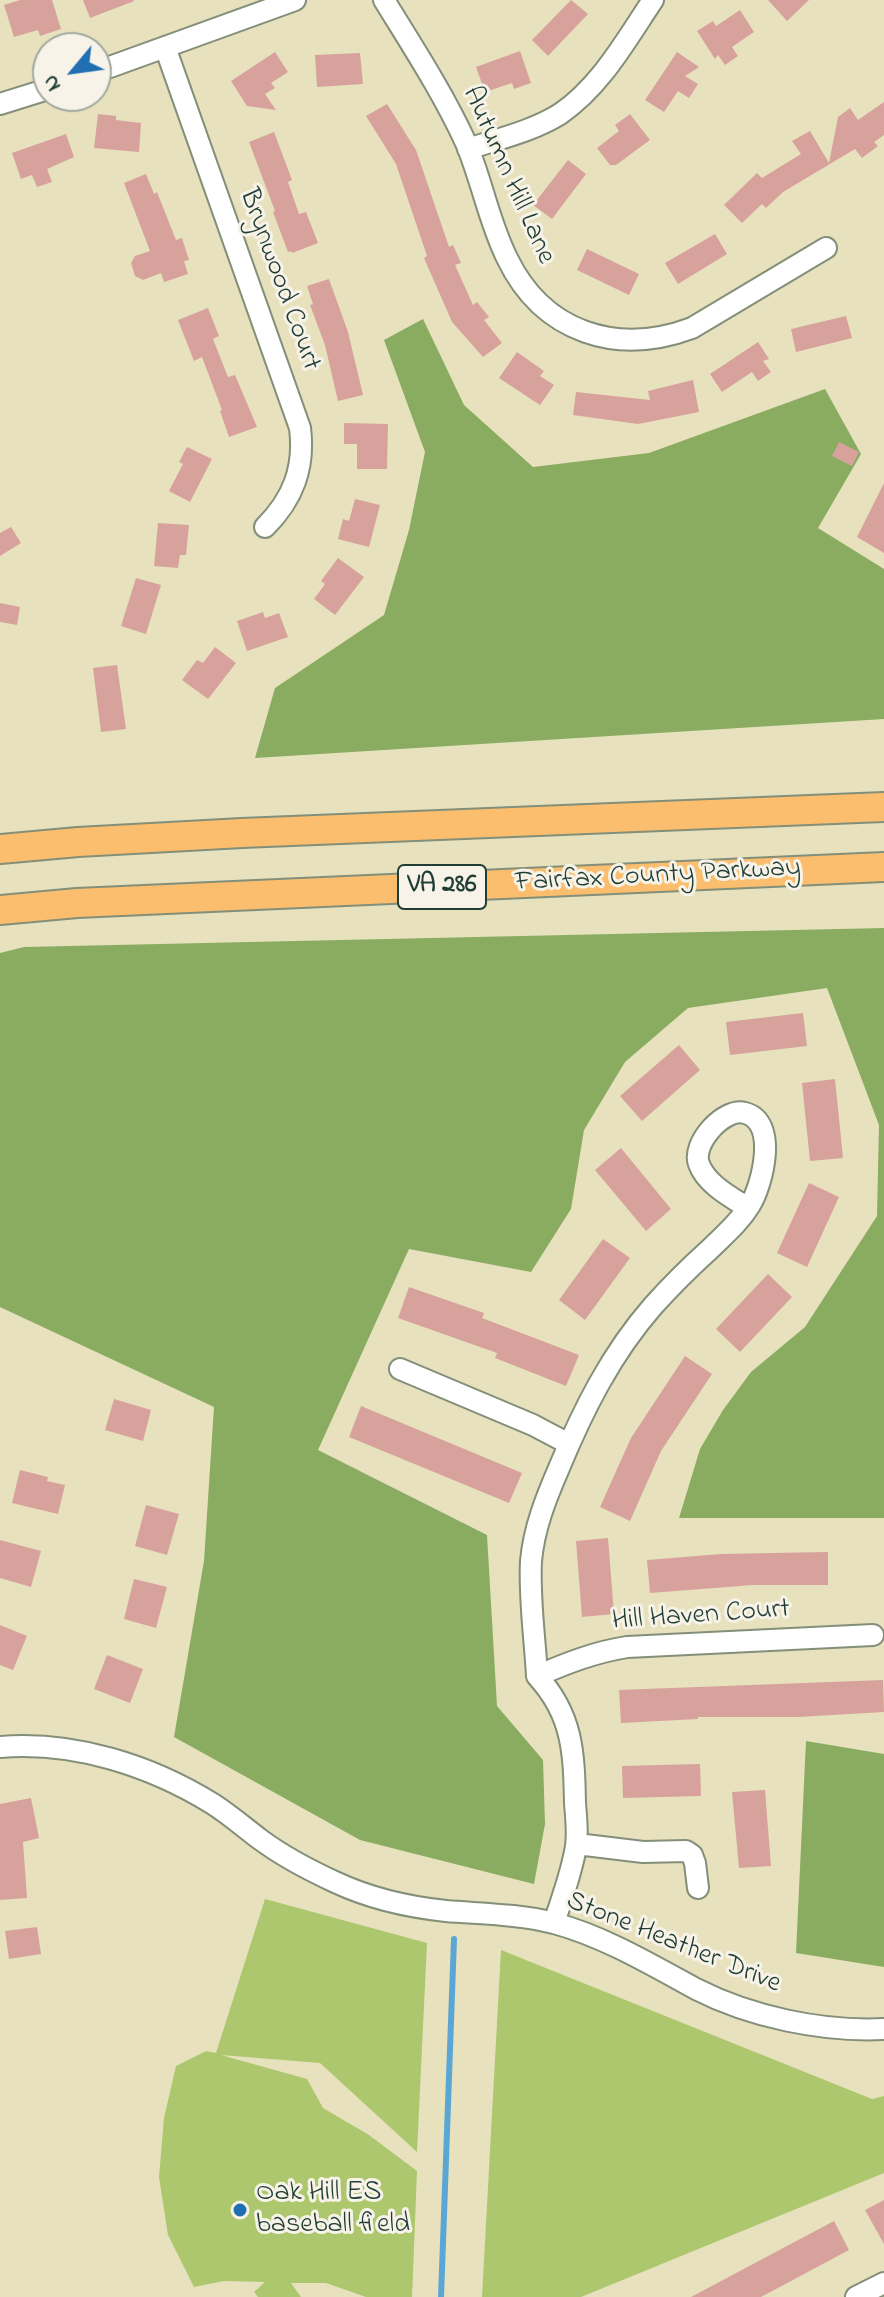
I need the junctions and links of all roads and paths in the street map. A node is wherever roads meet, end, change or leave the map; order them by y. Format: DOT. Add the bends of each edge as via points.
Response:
graph roads {
  1 [pos="295,0"];
  2 [pos="384,0"];
  3 [pos="653,0"];
  4 [pos="165,47"];
  5 [pos="112,66"];
  6 [pos="32,94"];
  7 [pos="0,104"];
  8 [pos="468,149"];
  9 [pos="826,248"];
  10 [pos="265,527"];
  11 [pos="884,807"];
  12 [pos="0,849"];
  13 [pos="884,867"];
  14 [pos="0,910"];
  15 [pos="748,1208"];
  16 [pos="400,1369"];
  17 [pos="569,1444"];
  18 [pos="873,1635"];
  19 [pos="537,1676"];
  20 [pos="0,1747"];
  21 [pos="577,1844"];
  22 [pos="698,1888"];
  23 [pos="554,1923"];
  24 [pos="884,2029"];
  25 [pos="884,2283"];
  26 [pos="856,2297"];
  1 -- 4 [label="street"];
  2 -- 8 [label="street, Autumn Hill Lane" via="439,89"];
  3 -- 8 [label="street" via="581,97 538,125"];
  4 -- 5 [label="street"];
  4 -- 10 [label="street, Brynwood Court" via="300,428 300,472 292,493"];
  6 -- 7 [label="street"];
  8 -- 9 [label="street, Autumn Hill Lane" via="518,278 547,310 591,335 646,341 670,337"];
  11 -- 12 [label="highway, VA 286" via="242,833"];
  13 -- 14 [label="highway, Fairfax County Parkway / VA 286"];
  15 -- 15 [label="street" via="763,1175 765,1149 756,1120 737,1113 715,1124 697,1153 707,1178"];
  15 -- 17 [label="street" via="625,1340"];
  16 -- 17 [label="street"];
  17 -- 19 [label="street" via="544,1504 531,1563"];
  18 -- 19 [label="street, Hill Haven Court" via="627,1647 579,1658"];
  19 -- 21 [label="street" via="570,1732"];
  20 -- 23 [label="street, Stone Heather Drive" via="54,1748 134,1766 213,1804 299,1864 363,1893 444,1911"];
  21 -- 22 [label="street" via="686,1851 695,1863"];
  21 -- 23 [label="street"];
  23 -- 24 [label="street, Stone Heather Drive" via="610,1943 740,2007 830,2027"];
  25 -- 26 [label="street"];
}
